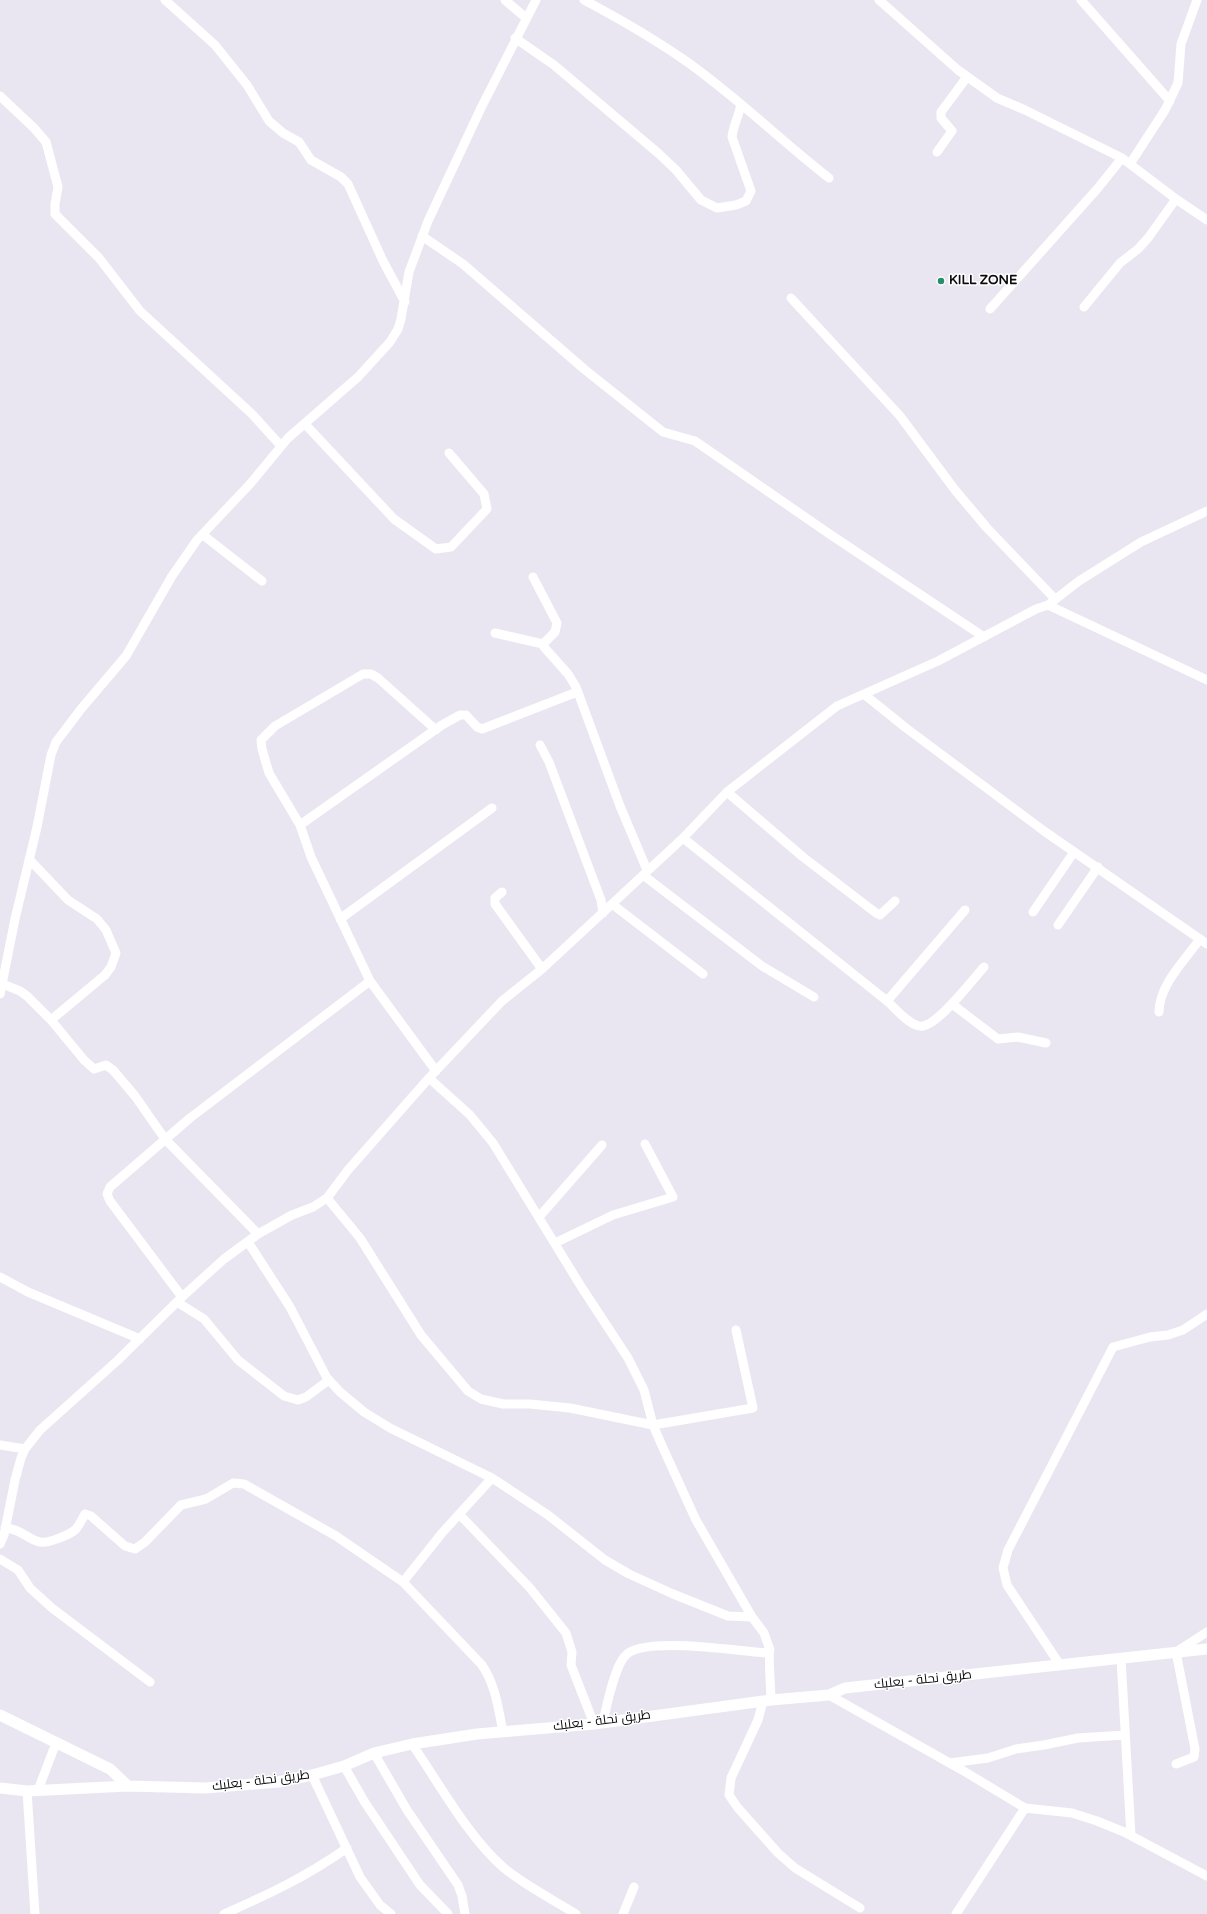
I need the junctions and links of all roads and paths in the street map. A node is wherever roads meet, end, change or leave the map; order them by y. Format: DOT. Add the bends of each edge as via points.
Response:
graph roads {
  1 [pos="165,0"];
  2 [pos="504,0"];
  3 [pos="536,0"];
  4 [pos="584,0"];
  5 [pos="879,0"];
  6 [pos="1081,0"];
  7 [pos="1197,0"];
  8 [pos="526,18"];
  9 [pos="515,38"];
  10 [pos="967,77"];
  11 [pos="0,96"];
  12 [pos="1170,101"];
  13 [pos="741,104"];
  14 [pos="937,152"];
  15 [pos="1122,158"];
  16 [pos="1130,164"];
  17 [pos="829,178"];
  18 [pos="1176,199"];
  19 [pos="1207,220"];
  20 [pos="422,236"];
  21 [pos="791,298"];
  22 [pos="404,302"];
  23 [pos="1084,307"];
  24 [pos="990,310"];
  25 [pos="305,424"];
  26 [pos="281,446"];
  27 [pos="449,453"];
  28 [pos="1207,511"];
  29 [pos="203,535"];
  30 [pos="533,577"];
  31 [pos="262,581"];
  32 [pos="1052,602"];
  33 [pos="495,633"];
  34 [pos="984,636"];
  35 [pos="543,644"];
  36 [pos="1207,680"];
  37 [pos="577,692"];
  38 [pos="865,695"];
  39 [pos="436,730"];
  40 [pos="540,745"];
  41 [pos="727,792"];
  42 [pos="492,808"];
  43 [pos="300,825"];
  44 [pos="683,838"];
  45 [pos="1074,852"];
  46 [pos="29,859"];
  47 [pos="1098,868"];
  48 [pos="645,872"];
  49 [pos="502,892"];
  50 [pos="895,901"];
  51 [pos="612,904"];
  52 [pos="966,910"];
  53 [pos="1033,912"];
  54 [pos="602,913"];
  55 [pos="340,920"];
  56 [pos="1058,925"];
  57 [pos="1203,942"];
  58 [pos="984,967"];
  59 [pos="542,969"];
  60 [pos="702,974"];
  61 [pos="370,981"];
  62 [pos="1,984"];
  63 [pos="0,994"];
  64 [pos="814,997"];
  65 [pos="887,1001"];
  66 [pos="952,1004"];
  67 [pos="1159,1012"];
  68 [pos="51,1020"];
  69 [pos="1046,1043"];
  70 [pos="436,1071"];
  71 [pos="429,1078"];
  72 [pos="165,1139"];
  73 [pos="645,1144"];
  74 [pos="602,1145"];
  75 [pos="327,1198"];
  76 [pos="539,1217"];
  77 [pos="258,1234"];
  78 [pos="248,1242"];
  79 [pos="555,1243"];
  80 [pos="0,1277"];
  81 [pos="180,1300"];
  82 [pos="1207,1314"];
  83 [pos="736,1330"];
  84 [pos="140,1339"];
  85 [pos="329,1380"];
  86 [pos="653,1425"];
  87 [pos="0,1445"];
  88 [pos="25,1449"];
  89 [pos="492,1478"];
  90 [pos="459,1514"];
  91 [pos="5,1528"];
  92 [pos="0,1544"];
  93 [pos="0,1560"];
  94 [pos="403,1582"];
  95 [pos="752,1617"];
  96 [pos="1207,1632"];
  97 [pos="1207,1649"];
  98 [pos="1176,1652"];
  99 [pos="768,1653"];
  100 [pos="1121,1658"];
  101 [pos="1060,1665"];
  102 [pos="150,1682"];
  103 [pos="829,1695"];
  104 [pos="767,1700"];
  105 [pos="0,1715"];
  106 [pos="599,1723"];
  107 [pos="503,1732"];
  108 [pos="1126,1735"];
  109 [pos="56,1742"];
  110 [pos="412,1744"];
  111 [pos="374,1753"];
  112 [pos="950,1763"];
  113 [pos="1176,1764"];
  114 [pos="344,1766"];
  115 [pos="312,1775"];
  116 [pos="128,1786"];
  117 [pos="0,1788"];
  118 [pos="33,1790"];
  119 [pos="1025,1808"];
  120 [pos="1131,1836"];
  121 [pos="347,1848"];
  122 [pos="1207,1876"];
  123 [pos="634,1887"];
  124 [pos="562,1905"];
  125 [pos="860,1908"];
  126 [pos="35,1914"];
  127 [pos="224,1914"];
  128 [pos="390,1914"];
  129 [pos="448,1914"];
  130 [pos="465,1914"];
  131 [pos="558,1914"];
  132 [pos="576,1914"];
  133 [pos="623,1914"];
  134 [pos="956,1914"];
  1 -- 22 [label="street" via="215,44 247,85 269,121 299,142 311,160 341,177 348,184"];
  2 -- 8 [label="street"];
  3 -- 8 [label="street"];
  4 -- 13 [label="street" via="629,24 684,60"];
  5 -- 10 [label="street"];
  6 -- 12 [label="street"];
  7 -- 12 [label="street" via="1181,44 1178,83"];
  8 -- 9 [label="street"];
  9 -- 13 [label="street" via="554,65 658,153 701,200 717,208 746,201 751,191 732,137"];
  9 -- 20 [label="street"];
  10 -- 14 [label="street" via="941,112 940,118 952,131"];
  10 -- 15 [label="street" via="997,98"];
  11 -- 26 [label="street" via="46,142 58,187 54,204 55,214 99,258 140,311 240,403"];
  12 -- 16 [label="street"];
  13 -- 17 [label="street"];
  15 -- 16 [label="street"];
  15 -- 24 [label="street"];
  16 -- 18 [label="street"];
  18 -- 19 [label="street"];
  18 -- 23 [label="street" via="1148,238 1120,263"];
  20 -- 22 [label="street" via="409,272"];
  20 -- 34 [label="street" via="463,264 584,369 663,432 695,441"];
  21 -- 32 [label="street" via="900,416 955,490"];
  22 -- 25 [label="street" via="398,329 390,342 358,377"];
  25 -- 26 [label="street"];
  25 -- 27 [label="street" via="394,519 436,549 451,547 487,509 484,494"];
  26 -- 29 [label="street"];
  28 -- 32 [label="street" via="1141,542 1079,581"];
  29 -- 31 [label="street"];
  29 -- 46 [label="street" via="172,576 126,656 56,742"];
  30 -- 35 [label="street" via="557,626 555,632"];
  32 -- 34 [label="street"];
  32 -- 36 [label="street"];
  33 -- 35 [label="street"];
  34 -- 38 [label="street"];
  35 -- 37 [label="street" via="568,674"];
  37 -- 39 [label="street" via="482,729 476,727 463,714"];
  37 -- 48 [label="street"];
  38 -- 41 [label="street" via="837,706"];
  38 -- 45 [label="street"];
  39 -- 43 [label="street"];
  39 -- 43 [label="street" via="371,674 363,674 275,726 261,740 262,749 269,773"];
  40 -- 54 [label="street" via="601,900"];
  41 -- 44 [label="street"];
  41 -- 50 [label="street" via="876,913 883,914"];
  42 -- 55 [label="street"];
  43 -- 55 [label="street" via="311,857"];
  44 -- 48 [label="street"];
  44 -- 65 [label="street"];
  45 -- 47 [label="street"];
  45 -- 53 [label="street"];
  46 -- 62 [label="street"];
  46 -- 68 [label="street" via="68,900 102,923 116,953 112,967"];
  47 -- 56 [label="street"];
  47 -- 57 [label="street"];
  48 -- 51 [label="street"];
  48 -- 64 [label="street" via="762,966"];
  49 -- 59 [label="street" via="495,898 495,904"];
  51 -- 54 [label="street"];
  51 -- 60 [label="street"];
  52 -- 65 [label="street"];
  54 -- 59 [label="street"];
  55 -- 61 [label="street"];
  57 -- 67 [label="street" via="1167,986 1159,1003"];
  58 -- 66 [label="street"];
  59 -- 70 [label="street" via="502,1001"];
  61 -- 70 [label="street"];
  61 -- 72 [label="street"];
  62 -- 63 [label="street"];
  62 -- 68 [label="street" via="27,996"];
  65 -- 66 [label="street" via="920,1027 933,1023"];
  66 -- 69 [label="street" via="998,1039 1018,1037"];
  68 -- 72 [label="street" via="94,1069 106,1065 113,1070"];
  70 -- 71 [label="street"];
  71 -- 75 [label="street" via="348,1170"];
  71 -- 76 [label="street" via="482,1128"];
  72 -- 77 [label="street"];
  72 -- 81 [label="street" via="115,1182 107,1194"];
  73 -- 79 [label="street" via="673,1197 614,1214"];
  74 -- 76 [label="street"];
  75 -- 77 [label="street"];
  75 -- 86 [label="street" via="360,1238 421,1335 468,1391 491,1402 570,1408"];
  76 -- 79 [label="street"];
  77 -- 78 [label="street"];
  78 -- 81 [label="street" via="224,1259"];
  78 -- 85 [label="street" via="290,1307"];
  79 -- 86 [label="street" via="637,1373"];
  80 -- 84 [label="street" via="28,1292"];
  81 -- 84 [label="street"];
  81 -- 85 [label="street" via="204,1319 238,1360 284,1396 298,1400"];
  82 -- 101 [label="street" via="1184,1330 1168,1335 1150,1336 1113,1347 1008,1550 1003,1568 1007,1585"];
  83 -- 86 [label="street" via="753,1408"];
  84 -- 88 [label="street" via="40,1430"];
  85 -- 89 [label="street" via="364,1412 390,1428"];
  86 -- 95 [label="street" via="696,1520"];
  87 -- 88 [label="street"];
  88 -- 91 [label="street" via="15,1480"];
  89 -- 90 [label="street"];
  89 -- 95 [label="street" via="548,1515 605,1560 629,1574 728,1616"];
  90 -- 94 [label="street"];
  90 -- 106 [label="street" via="530,1588 566,1633 572,1652 571,1665"];
  91 -- 92 [label="street"];
  91 -- 94 [label="street" via="15,1529 44,1543 74,1530 85,1514 91,1516 125,1546 136,1549 181,1505 206,1499 239,1482 336,1536"];
  93 -- 102 [label="street" via="18,1570 30,1588 52,1608"];
  94 -- 107 [label="street" via="482,1665 494,1689"];
  95 -- 99 [label="street" via="768,1640"];
  96 -- 98 [label="street"];
  97 -- 98 [label="street, طريق نحلة - بعلبك"];
  98 -- 100 [label="street, طريق نحلة - بعلبك"];
  98 -- 113 [label="street" via="1196,1749 1194,1757"];
  99 -- 104 [label="street" via="771,1671"];
  99 -- 106 [label="street" via="749,1653 706,1646 635,1649 622,1661"];
  100 -- 101 [label="street, طريق نحلة - بعلبك"];
  100 -- 108 [label="street"];
  101 -- 103 [label="street, طريق نحلة - بعلبك" via="845,1688"];
  103 -- 104 [label="street, طريق نحلة - بعلبك"];
  103 -- 112 [label="street"];
  104 -- 106 [label="street, طريق نحلة - بعلبك"];
  104 -- 125 [label="street" via="730,1778 729,1795 738,1808 795,1868"];
  105 -- 109 [label="street"];
  106 -- 107 [label="street, طريق نحلة - بعلبك"];
  107 -- 110 [label="street, طريق نحلة - بعلبك"];
  108 -- 112 [label="street" via="1078,1738 1016,1748 988,1758"];
  108 -- 120 [label="street"];
  109 -- 116 [label="street" via="110,1769"];
  109 -- 118 [label="street"];
  110 -- 111 [label="street, طريق نحلة - بعلبك"];
  110 -- 124 [label="street" via="483,1846 524,1883"];
  111 -- 114 [label="street, طريق نحلة - بعلبك"];
  111 -- 130 [label="street" via="407,1810 458,1885"];
  112 -- 119 [label="street"];
  114 -- 115 [label="street, طريق نحلة - بعلبك"];
  114 -- 129 [label="street" via="420,1885"];
  115 -- 116 [label="street, طريق نحلة - بعلبك" via="278,1782 205,1788"];
  115 -- 121 [label="street"];
  116 -- 118 [label="street, طريق نحلة - بعلبك"];
  117 -- 118 [label="street, طريق نحلة - بعلبك"];
  118 -- 126 [label="street"];
  119 -- 120 [label="street" via="1072,1813"];
  119 -- 134 [label="street"];
  120 -- 122 [label="street"];
  121 -- 127 [label="street" via="319,1868 286,1886"];
  121 -- 128 [label="street" via="360,1877"];
  123 -- 133 [label="street"];
  124 -- 131 [label="street"];
  124 -- 132 [label="street"];
}
